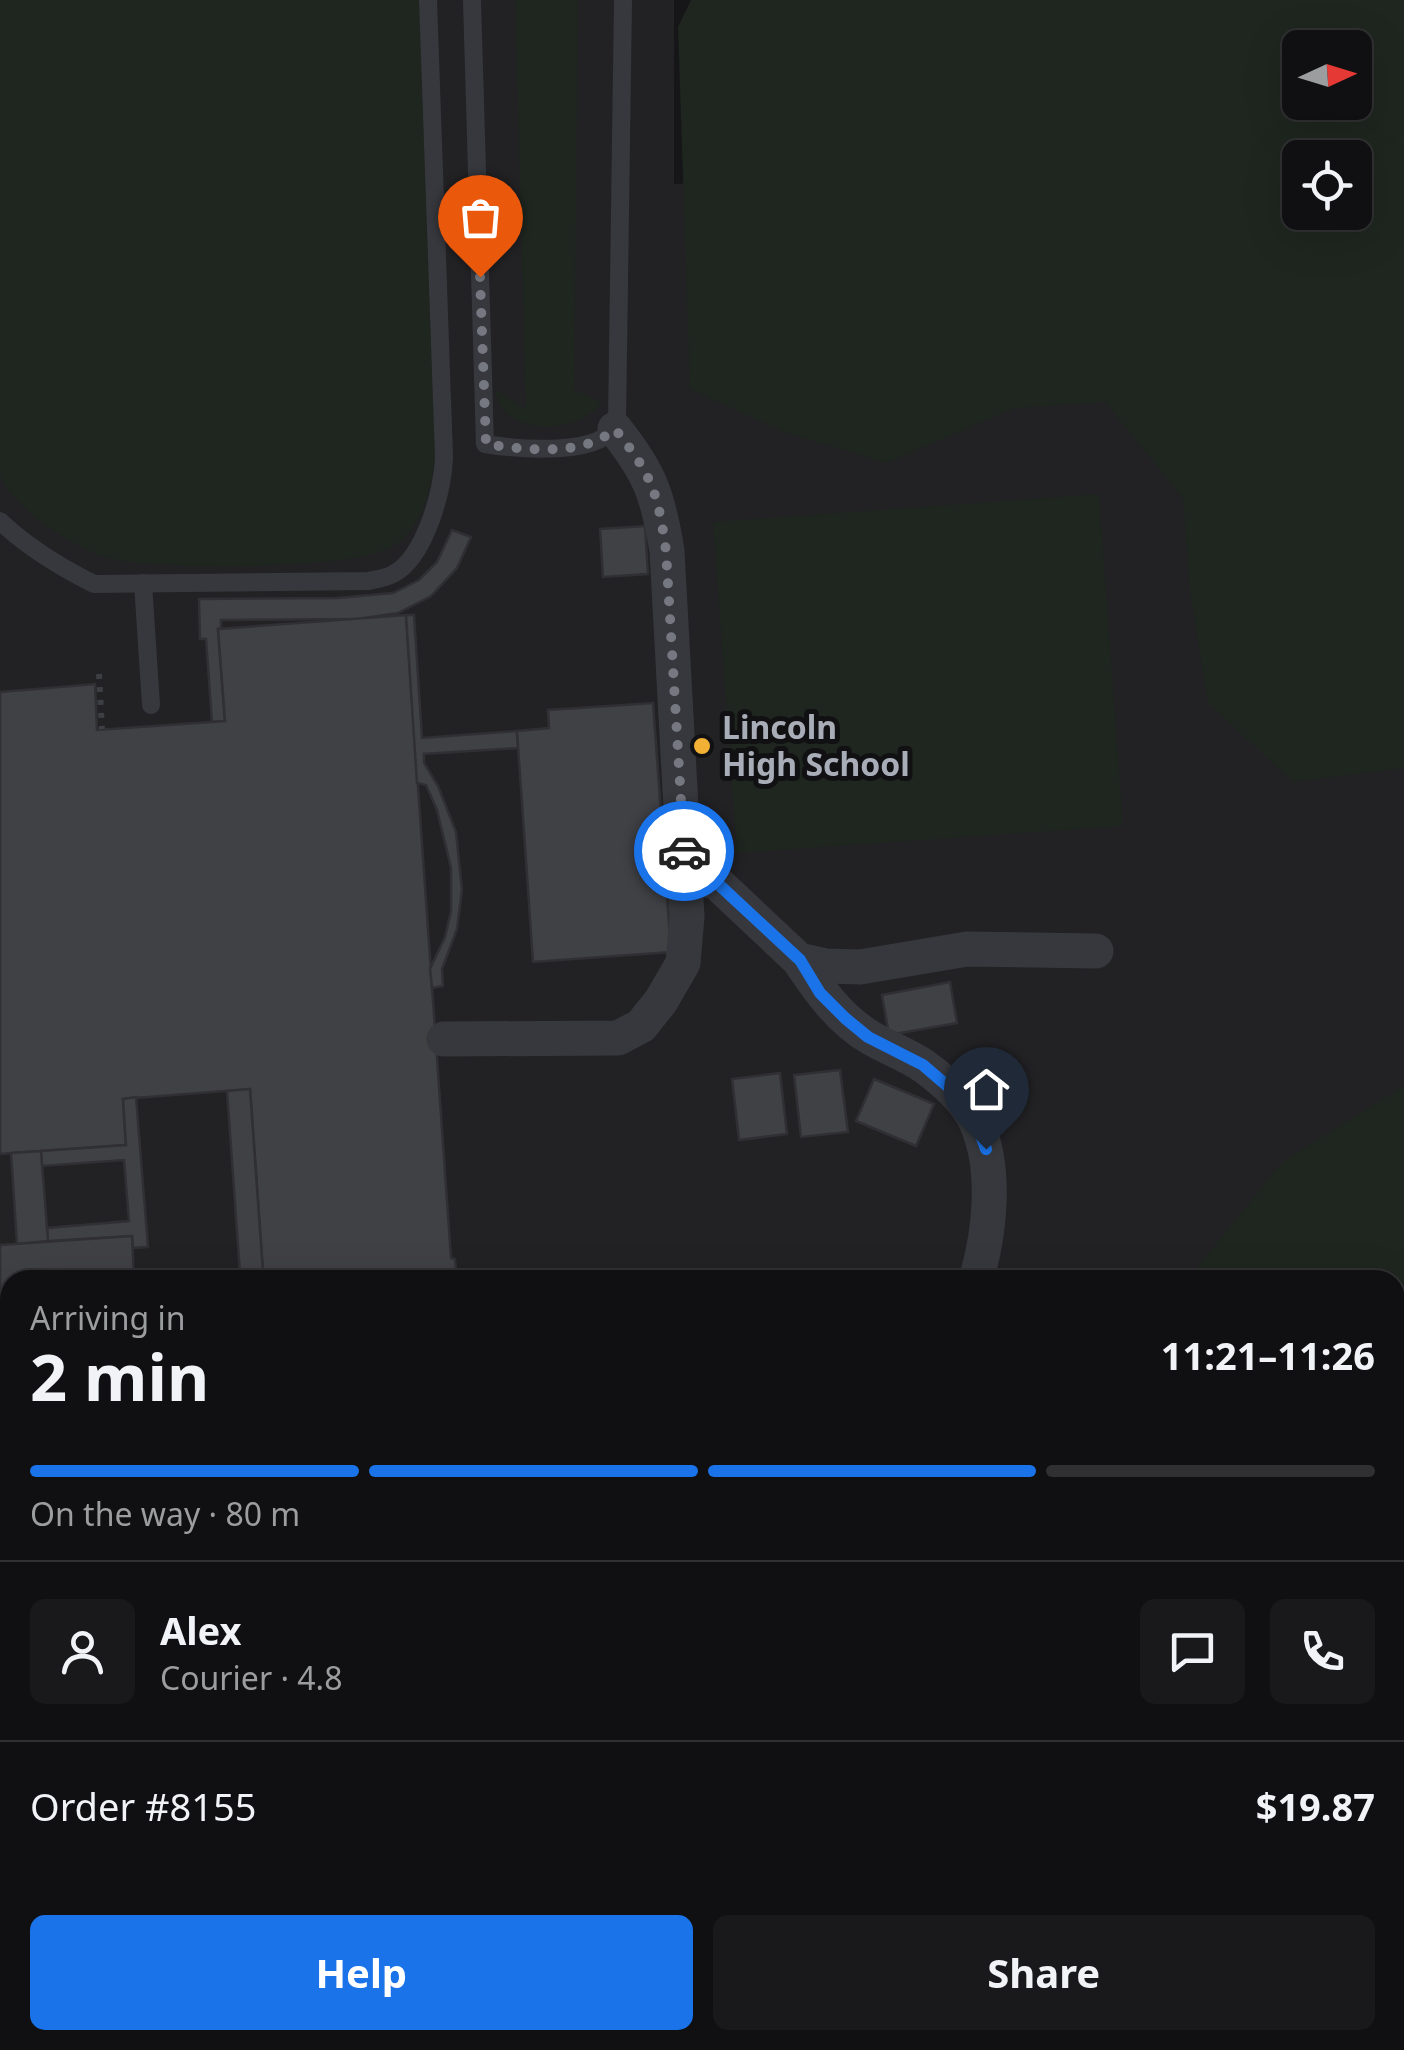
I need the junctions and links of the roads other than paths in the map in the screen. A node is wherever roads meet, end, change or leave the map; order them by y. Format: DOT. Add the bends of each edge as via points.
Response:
graph roads {
  1 [pos="428,0"];
  2 [pos="472,0"];
  3 [pos="623,0"];
  4 [pos="615,429"];
  5 [pos="0,521"];
  6 [pos="143,583"];
  7 [pos="151,705"];
  8 [pos="685,876"];
  9 [pos="1096,951"];
  10 [pos="800,960"];
  11 [pos="444,1039"];
  12 [pos="979,1270"];
  1 -- 6 [label="lane" via="444,458 443,486 416,552 396,573 370,581"];
  2 -- 4 [label="lane" via="486,444 578,446"];
  3 -- 4 [label="lane"];
  4 -- 8 [label="street" via="643,464 660,504"];
  5 -- 6 [label="lane" via="57,566 94,584"];
  6 -- 7 [label="lane"];
  8 -- 10 [label="street" via="716,882"];
  8 -- 11 [label="street" via="683,963 641,1026 616,1038"];
  9 -- 10 [label="street" via="967,949 860,967"];
  10 -- 12 [label="street" via="845,1018 923,1065 975,1119 986,1149 988,1195"];
}
